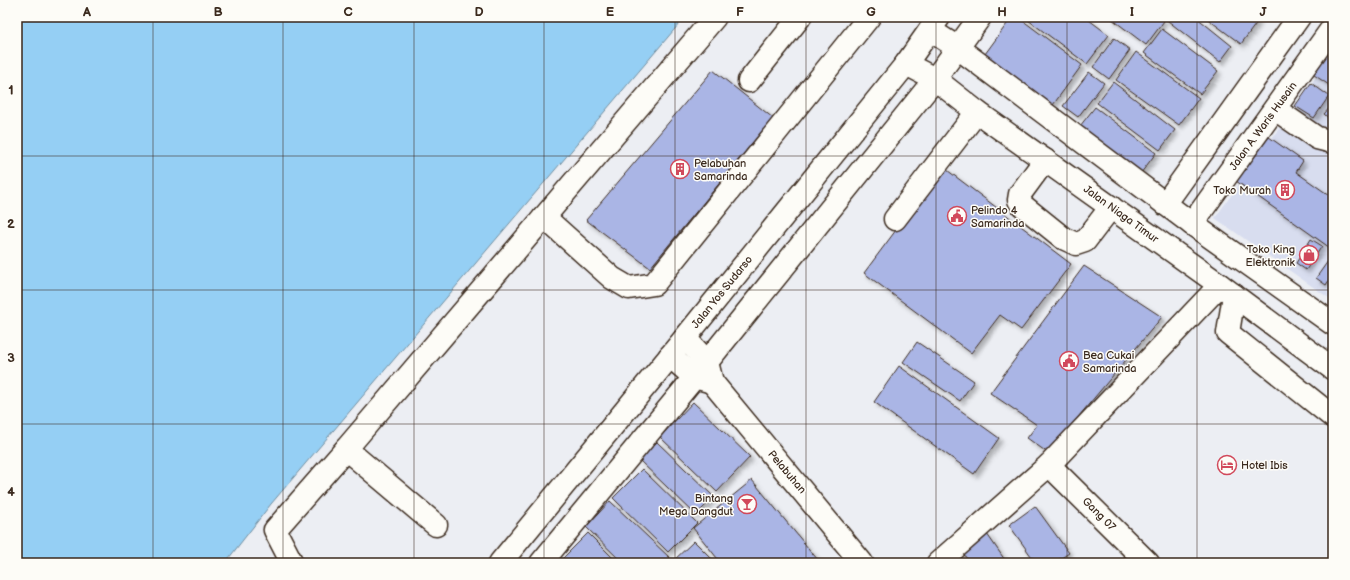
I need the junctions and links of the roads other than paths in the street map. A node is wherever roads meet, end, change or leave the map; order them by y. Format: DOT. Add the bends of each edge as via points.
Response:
graph roads {
  1 [pos="715,17"];
  2 [pos="800,17"];
  3 [pos="869,17"];
  4 [pos="980,17"];
  5 [pos="1298,17"];
  6 [pos="934,23"];
  7 [pos="1333,27"];
  8 [pos="958,48"];
  9 [pos="906,64"];
  10 [pos="935,79"];
  11 [pos="749,81"];
  12 [pos="1275,109"];
  13 [pos="977,112"];
  14 [pos="1333,142"];
  15 [pos="1045,160"];
  16 [pos="1165,204"];
  17 [pos="1111,207"];
  18 [pos="544,217"];
  19 [pos="895,219"];
  20 [pos="1192,224"];
  21 [pos="1227,290"];
  22 [pos="1333,324"];
  23 [pos="685,338"];
  24 [pos="670,356"];
  25 [pos="1333,369"];
  26 [pos="704,374"];
  27 [pos="1333,417"];
  28 [pos="346,449"];
  29 [pos="1049,465"];
  30 [pos="436,525"];
  31 [pos="292,563"];
  32 [pos="500,563"];
  33 [pos="541,563"];
  34 [pos="862,563"];
  35 [pos="938,563"];
  36 [pos="1148,563"];
  1 -- 18 [label="main road"];
  2 -- 11 [label="main road"];
  3 -- 18 [label="main road" via="654,284 629,288 612,278"];
  4 -- 8 [label="main road"];
  5 -- 16 [label="main road"];
  6 -- 8 [label="main road"];
  6 -- 9 [label="main road, Jalan Yos Sudarso"];
  7 -- 12 [label="main road, Jalan A. Waris Husain"];
  8 -- 10 [label="main road"];
  8 -- 16 [label="main road"];
  9 -- 10 [label="main road, Jalan Niaga Timur"];
  9 -- 23 [label="main road, Jalan Yos Sudarso"];
  10 -- 13 [label="main road, Jalan Niaga Timur"];
  10 -- 26 [label="main road"];
  12 -- 14 [label="main road" via="1317,138"];
  12 -- 20 [label="main road, Jalan A. Waris Husain"];
  13 -- 15 [label="main road, Jalan Niaga Timur"];
  13 -- 19 [label="main road"];
  15 -- 17 [label="main road, Jalan Niaga Timur"];
  15 -- 17 [label="main road" via="1020,194 1019,200 1063,238 1076,244 1085,241"];
  16 -- 20 [label="main road"];
  17 -- 21 [label="main road, Jalan Niaga Timur"];
  18 -- 28 [label="main road"];
  20 -- 22 [label="main road"];
  21 -- 25 [label="main road, Jalan Niaga Timur"];
  21 -- 27 [label="main road" via="1228,333"];
  21 -- 29 [label="main road"];
  23 -- 24 [label="main road, Jalan Yos Sudarso"];
  23 -- 26 [label="main road, Pelabuhan"];
  24 -- 26 [label="main road, Pelabuhan"];
  24 -- 32 [label="main road, Jalan Yos Sudarso"];
  26 -- 33 [label="main road"];
  26 -- 34 [label="main road, Pelabuhan"];
  28 -- 30 [label="main road"];
  28 -- 31 [label="main road" via="275,530"];
  29 -- 35 [label="main road"];
  29 -- 36 [label="main road, Gang 07"];
}
